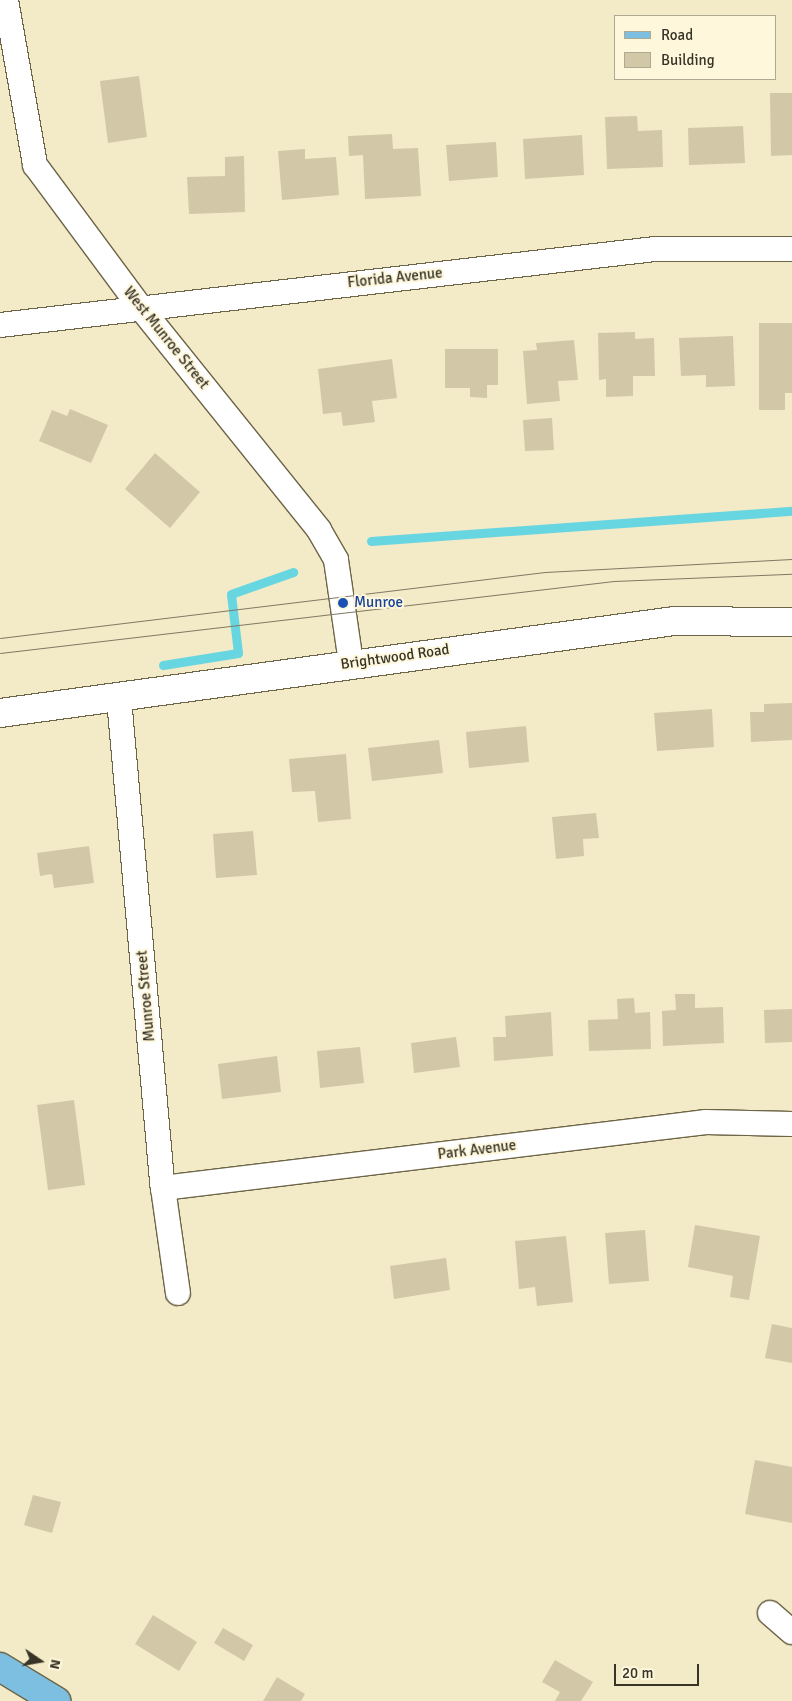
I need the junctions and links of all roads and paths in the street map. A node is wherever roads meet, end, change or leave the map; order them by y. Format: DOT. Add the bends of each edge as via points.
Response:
graph roads {
  1 [pos="6,0"];
  2 [pos="792,249"];
  3 [pos="140,307"];
  4 [pos="0,325"];
  5 [pos="792,622"];
  6 [pos="351,663"];
  7 [pos="119,699"];
  8 [pos="0,713"];
  9 [pos="792,1124"];
  10 [pos="164,1188"];
  11 [pos="178,1293"];
  12 [pos="770,1613"];
  13 [pos="792,1632"];
  14 [pos="0,1667"];
  15 [pos="56,1701"];
  1 -- 3 [label="street, West Munroe Street" via="35,166"];
  2 -- 3 [label="street, Florida Avenue" via="655,249"];
  3 -- 4 [label="street, Florida Avenue"];
  3 -- 6 [label="street, West Munroe Street" via="319,530 336,560"];
  5 -- 6 [label="street, Brightwood Road" via="674,621"];
  6 -- 7 [label="street, Brightwood Road"];
  7 -- 8 [label="street, Brightwood Road"];
  7 -- 10 [label="street, Munroe Street"];
  9 -- 10 [label="street, Park Avenue" via="706,1122"];
  10 -- 11 [label="street, Munroe Street"];
  12 -- 13 [label="street"];
  14 -- 15 [label="main road"];
}
